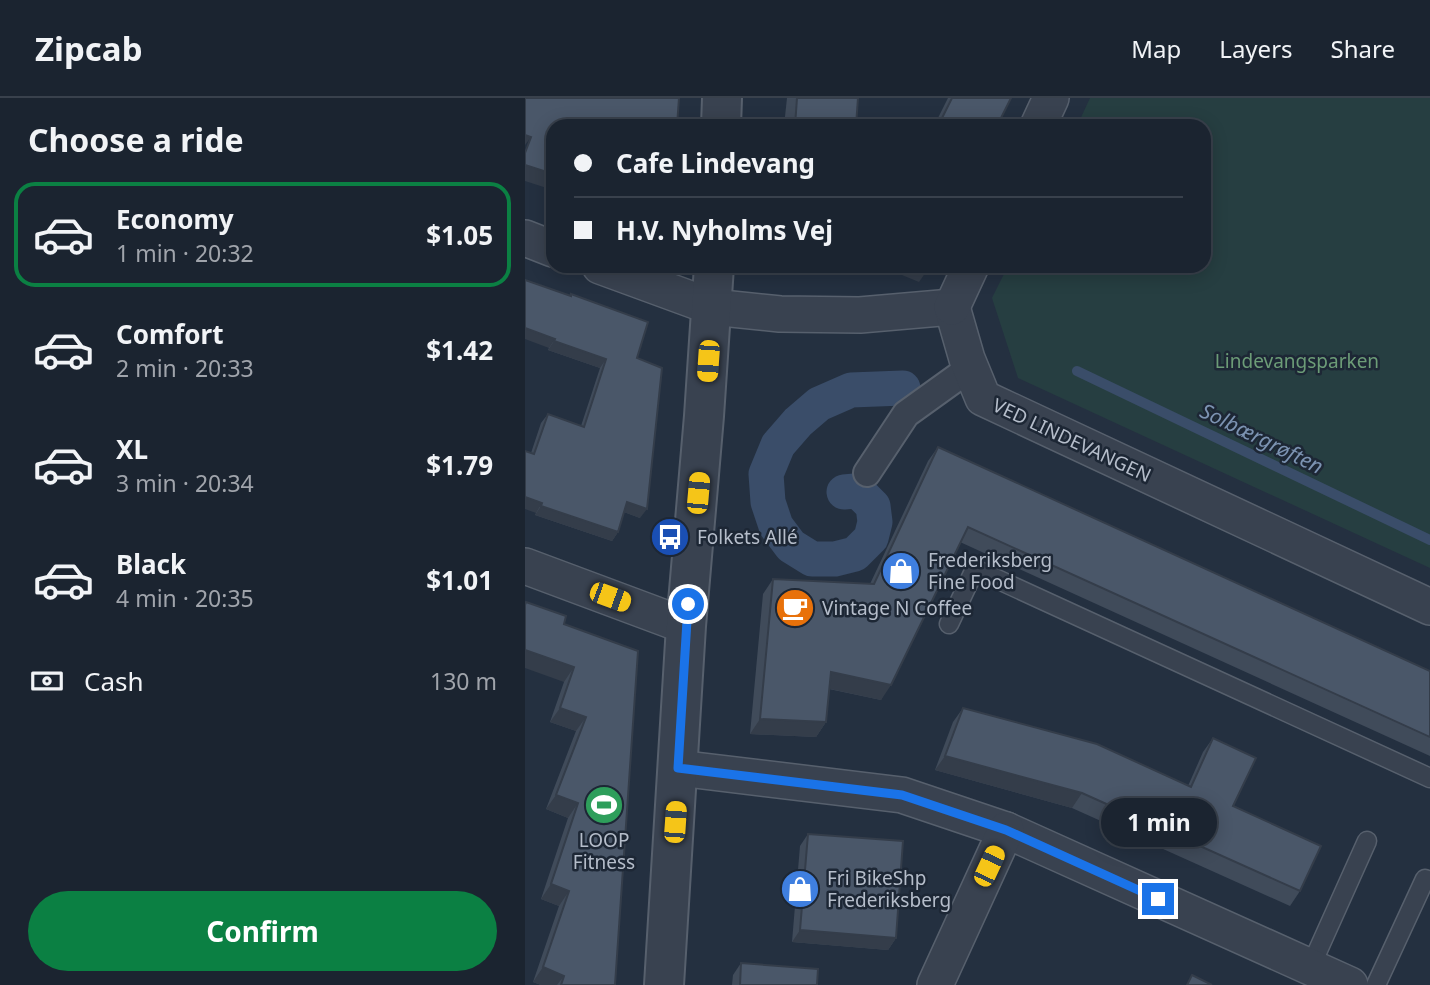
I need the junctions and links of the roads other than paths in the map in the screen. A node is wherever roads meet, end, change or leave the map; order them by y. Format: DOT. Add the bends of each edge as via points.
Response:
graph roads {
  1 [pos="722,98"];
  2 [pos="1051,98"];
  3 [pos="721,119"];
  4 [pos="1041,119"];
  5 [pos="525,238"];
  6 [pos="546,246"];
  7 [pos="619,273"];
  8 [pos="714,273"];
  9 [pos="968,273"];
  10 [pos="712,307"];
  11 [pos="952,307"];
  12 [pos="970,368"];
  13 [pos="867,473"];
  14 [pos="525,566"];
  15 [pos="1430,607"];
  16 [pos="949,624"];
  17 [pos="686,626"];
  18 [pos="678,768"];
  19 [pos="1430,778"];
  20 [pos="1006,830"];
  21 [pos="1367,841"];
  22 [pos="1430,881"];
  23 [pos="1310,968"];
  24 [pos="664,985"];
  25 [pos="935,985"];
  26 [pos="1350,985"];
  27 [pos="1376,985"];
  1 -- 3 [label="street"];
  2 -- 4 [label="street"];
  5 -- 6 [label="street"];
  7 -- 10 [label="street"];
  8 -- 10 [label="street"];
  9 -- 11 [label="street"];
  10 -- 11 [label="street" via="860,315"];
  10 -- 17 [label="street"];
  11 -- 12 [label="street, VED LINDEVANGEN"];
  12 -- 13 [label="street" via="907,414"];
  12 -- 15 [label="street, VED LINDEVANGEN" via="983,398"];
  14 -- 17 [label="street"];
  16 -- 19 [label="lane" via="975,569"];
  17 -- 18 [label="street"];
  18 -- 20 [label="street" via="902,795"];
  18 -- 24 [label="street"];
  20 -- 23 [label="street"];
  20 -- 25 [label="street"];
  21 -- 23 [label="lane"];
  22 -- 27 [label="lane" via="1425,879"];
  23 -- 26 [label="street"];
}
